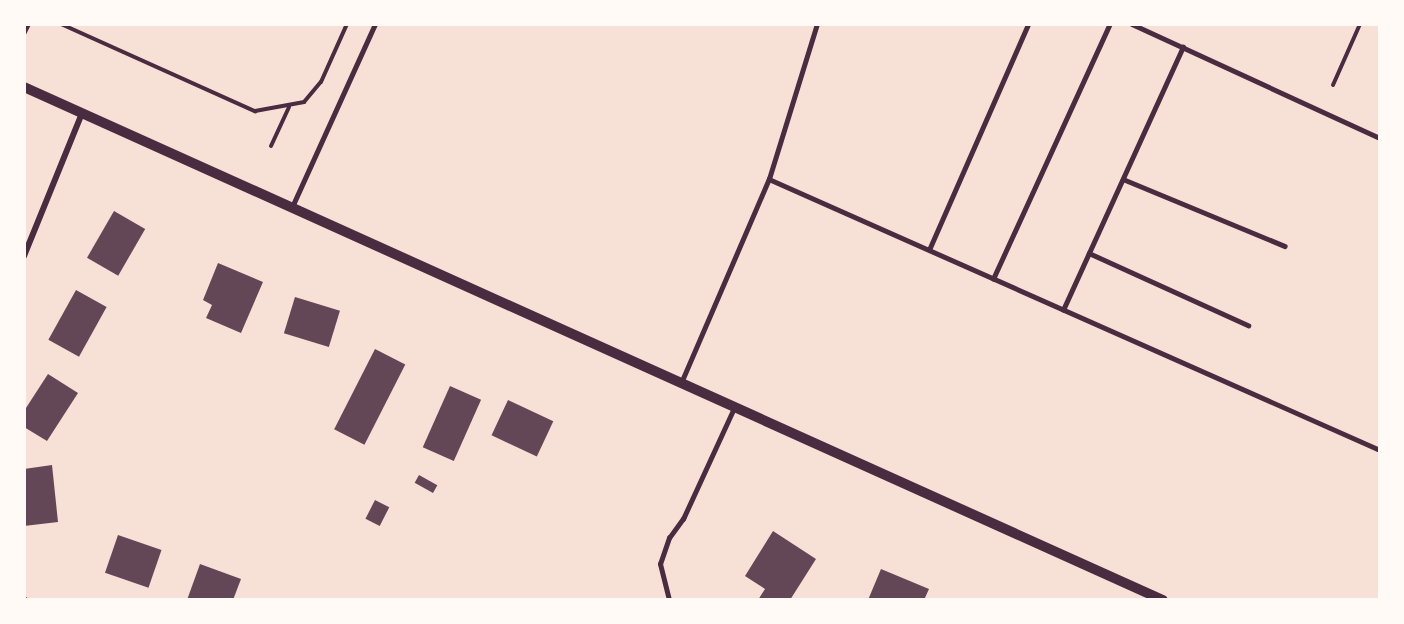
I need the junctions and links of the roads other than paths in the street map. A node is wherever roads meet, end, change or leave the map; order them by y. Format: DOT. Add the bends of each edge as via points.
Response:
graph roads {
  1 [pos="375,24"];
  2 [pos="817,24"];
  3 [pos="1028,24"];
  4 [pos="1110,24"];
  5 [pos="1132,24"];
  6 [pos="1183,47"];
  7 [pos="24,87"];
  8 [pos="82,113"];
  9 [pos="1380,138"];
  10 [pos="769,179"];
  11 [pos="1123,179"];
  12 [pos="292,207"];
  13 [pos="1285,246"];
  14 [pos="929,250"];
  15 [pos="1089,253"];
  16 [pos="24,256"];
  17 [pos="993,279"];
  18 [pos="1063,310"];
  19 [pos="1248,325"];
  20 [pos="680,384"];
  21 [pos="734,408"];
  22 [pos="1380,450"];
  23 [pos="669,600"];
  24 [pos="1163,600"];
  1 -- 12 [label="lane"];
  2 -- 10 [label="lane"];
  3 -- 14 [label="lane"];
  4 -- 17 [label="lane"];
  5 -- 6 [label="lane"];
  6 -- 9 [label="lane"];
  6 -- 11 [label="lane"];
  7 -- 8 [label="street"];
  8 -- 12 [label="street"];
  8 -- 16 [label="street"];
  10 -- 14 [label="lane"];
  10 -- 20 [label="lane"];
  11 -- 13 [label="lane"];
  11 -- 15 [label="lane"];
  12 -- 20 [label="street"];
  14 -- 17 [label="lane"];
  15 -- 18 [label="lane"];
  15 -- 19 [label="lane"];
  17 -- 18 [label="lane"];
  18 -- 22 [label="lane"];
  20 -- 21 [label="street"];
  21 -- 23 [label="lane" via="683,519 669,538 660,564"];
  21 -- 24 [label="street"];
}
